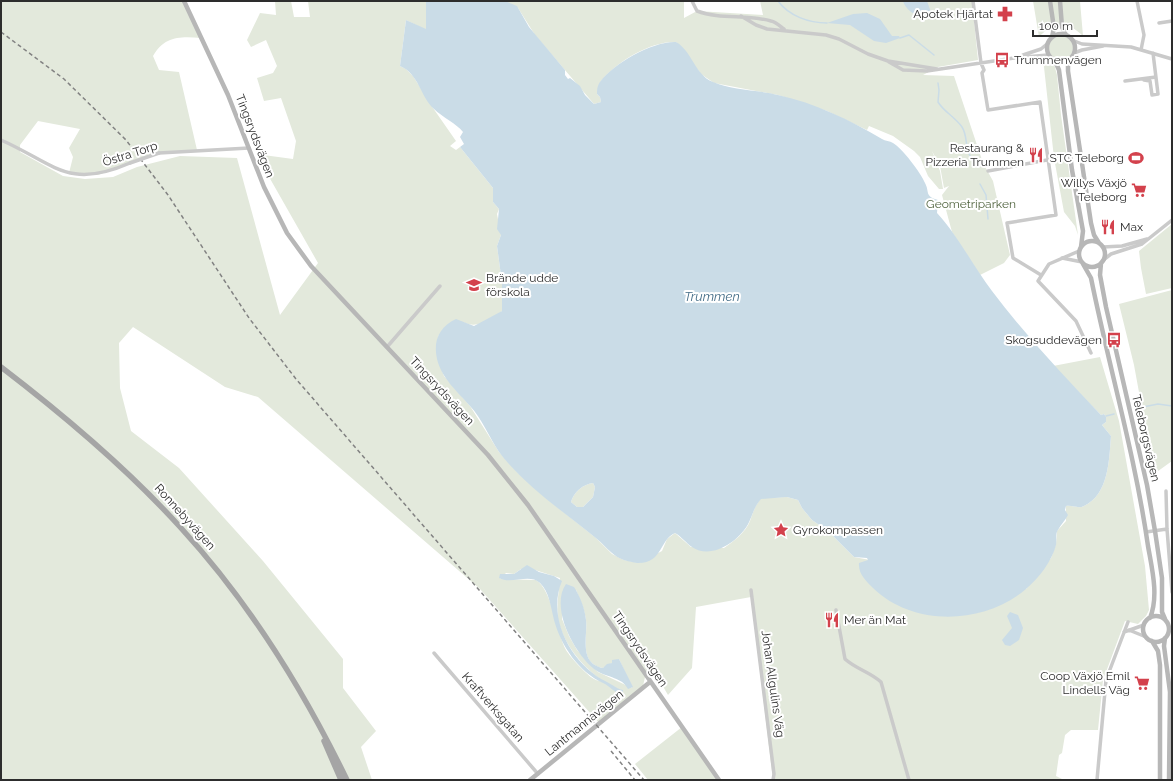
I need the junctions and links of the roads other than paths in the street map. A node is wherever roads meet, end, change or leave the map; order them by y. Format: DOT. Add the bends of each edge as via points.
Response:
graph roads {
  1 [pos="184,1"];
  2 [pos="692,1"];
  3 [pos="973,1"];
  4 [pos="1050,1"];
  5 [pos="1060,1"];
  6 [pos="1137,1"];
  7 [pos="741,16"];
  8 [pos="1172,22"];
  9 [pos="1158,23"];
  10 [pos="787,30"];
  11 [pos="1066,35"];
  12 [pos="1051,38"];
  13 [pos="1072,40"];
  14 [pos="1047,44"];
  15 [pos="1109,45"];
  16 [pos="1141,50"];
  17 [pos="1074,53"];
  18 [pos="1153,53"];
  19 [pos="1048,55"];
  20 [pos="1014,58"];
  21 [pos="1071,58"];
  22 [pos="1172,59"];
  23 [pos="888,61"];
  24 [pos="1055,61"];
  25 [pos="980,63"];
  26 [pos="937,69"];
  27 [pos="1156,77"];
  28 [pos="1144,80"];
  29 [pos="1125,82"];
  30 [pos="1,140"];
  31 [pos="248,148"];
  32 [pos="1047,160"];
  33 [pos="988,171"];
  34 [pos="1172,220"];
  35 [pos="1150,238"];
  36 [pos="1101,245"];
  37 [pos="1080,249"];
  38 [pos="1062,258"];
  39 [pos="1102,262"];
  40 [pos="1083,263"];
  41 [pos="1040,275"];
  42 [pos="440,286"];
  43 [pos="387,347"];
  44 [pos="1091,353"];
  45 [pos="1,367"];
  46 [pos="1166,492"];
  47 [pos="1167,529"];
  48 [pos="1155,531"];
  49 [pos="1146,532"];
  50 [pos="751,590"];
  51 [pos="1172,592"];
  52 [pos="836,610"];
  53 [pos="1150,618"];
  54 [pos="1165,620"];
  55 [pos="1128,622"];
  56 [pos="1144,625"];
  57 [pos="1129,630"];
  58 [pos="1124,632"];
  59 [pos="1146,637"];
  60 [pos="1165,638"];
  61 [pos="1152,641"];
  62 [pos="434,653"];
  63 [pos="650,682"];
  64 [pos="314,717"];
  65 [pos="538,774"];
  66 [pos="341,780"];
  67 [pos="347,780"];
  68 [pos="530,780"];
  69 [pos="719,780"];
  70 [pos="773,780"];
  71 [pos="909,780"];
  72 [pos="1097,780"];
  73 [pos="1160,780"];
  74 [pos="1169,780"];
  1 -- 31 [label="main road, Tingsrydsvägen" via="228,96"];
  2 -- 7 [label="street" via="696,11 706,15"];
  3 -- 25 [label="street"];
  4 -- 12 [label="main road" via="1054,28"];
  5 -- 11 [label="main road" via="1062,27"];
  6 -- 16 [label="street" via="1144,35"];
  7 -- 10 [label="street" via="772,21"];
  7 -- 10 [label="street" via="767,29"];
  8 -- 9 [label="street"];
  10 -- 23 [label="street" via="839,39"];
  11 -- 12 [label="main road" via="1058,34"];
  11 -- 13 [label="main road"];
  12 -- 14 [label="main road"];
  13 -- 15 [label="street" via="1079,43"];
  13 -- 17 [label="main road" via="1075,46"];
  14 -- 19 [label="main road"];
  14 -- 20 [label="street" via="1041,49"];
  15 -- 16 [label="street"];
  15 -- 17 [label="street"];
  16 -- 18 [label="street"];
  17 -- 21 [label="main road"];
  18 -- 22 [label="street"];
  18 -- 27 [label="street"];
  19 -- 20 [label="street"];
  19 -- 24 [label="main road"];
  20 -- 25 [label="street"];
  21 -- 24 [label="main road" via="1063,62"];
  21 -- 36 [label="main road" via="1068,71 1091,223"];
  23 -- 26 [label="street"];
  23 -- 26 [label="street" via="903,70"];
  24 -- 37 [label="main road" via="1059,70 1083,231"];
  25 -- 26 [label="street"];
  25 -- 32 [label="street" via="984,70 982,73 988,110 1040,102"];
  27 -- 28 [label="street" via="1158,94 1152,95 1150,81"];
  27 -- 29 [label="street"];
  30 -- 31 [label="street, Östra Torp, bridge" via="54,169 69,173 98,174 159,153"];
  31 -- 43 [label="main road, Tingsrydsvägen" via="287,234 311,266"];
  32 -- 33 [label="street"];
  32 -- 41 [label="street" via="1056,215 1007,223 1013,258"];
  34 -- 35 [label="street"];
  35 -- 36 [label="street" via="1122,246"];
  35 -- 39 [label="street" via="1137,246 1111,254"];
  36 -- 37 [label="main road" via="1089,241"];
  36 -- 39 [label="main road" via="1105,253"];
  37 -- 38 [label="street"];
  37 -- 40 [label="main road"];
  38 -- 40 [label="street"];
  38 -- 41 [label="street" via="1049,264"];
  39 -- 40 [label="main road" via="1092,267"];
  39 -- 48 [label="main road, Teleborgsvägen" via="1100,275 1106,306"];
  40 -- 49 [label="main road, Teleborgsvägen" via="1091,278 1138,484"];
  41 -- 44 [label="street" via="1038,281 1076,321"];
  42 -- 43 [label="street"];
  43 -- 63 [label="main road, Tingsrydsvägen" via="508,479"];
  45 -- 64 [label="main road, Ronnebyvägen" via="37,394 127,472 182,528 234,592"];
  46 -- 47 [label="street"];
  47 -- 48 [label="street"];
  47 -- 51 [label="street"];
  48 -- 49 [label="street"];
  48 -- 54 [label="main road, Teleborgsvägen" via="1162,578 1162,612"];
  49 -- 53 [label="main road, Teleborgsvägen" via="1153,578 1154,600"];
  50 -- 70 [label="street, Johan Allgulins Väg"];
  52 -- 71 [label="street" via="845,659 881,682"];
  53 -- 54 [label="main road" via="1159,616"];
  53 -- 56 [label="main road"];
  54 -- 60 [label="main road" via="1169,630"];
  55 -- 58 [label="street"];
  56 -- 57 [label="street"];
  56 -- 59 [label="main road"];
  57 -- 58 [label="street"];
  57 -- 59 [label="street"];
  58 -- 72 [label="street" via="1106,680"];
  59 -- 61 [label="main road"];
  60 -- 61 [label="main road" via="1159,642"];
  60 -- 74 [label="main road" via="1170,699"];
  61 -- 73 [label="main road" via="1158,651 1161,672"];
  62 -- 65 [label="street, Kraftverksgatan"];
  63 -- 65 [label="main road, Lantmannavägen"];
  63 -- 69 [label="main road, Tingsrydsvägen"];
  64 -- 66 [label="main road, Ronnebyvägen"];
  64 -- 67 [label="main road, Ronnebyvägen"];
  65 -- 68 [label="main road, Lantmannavägen"];
}
